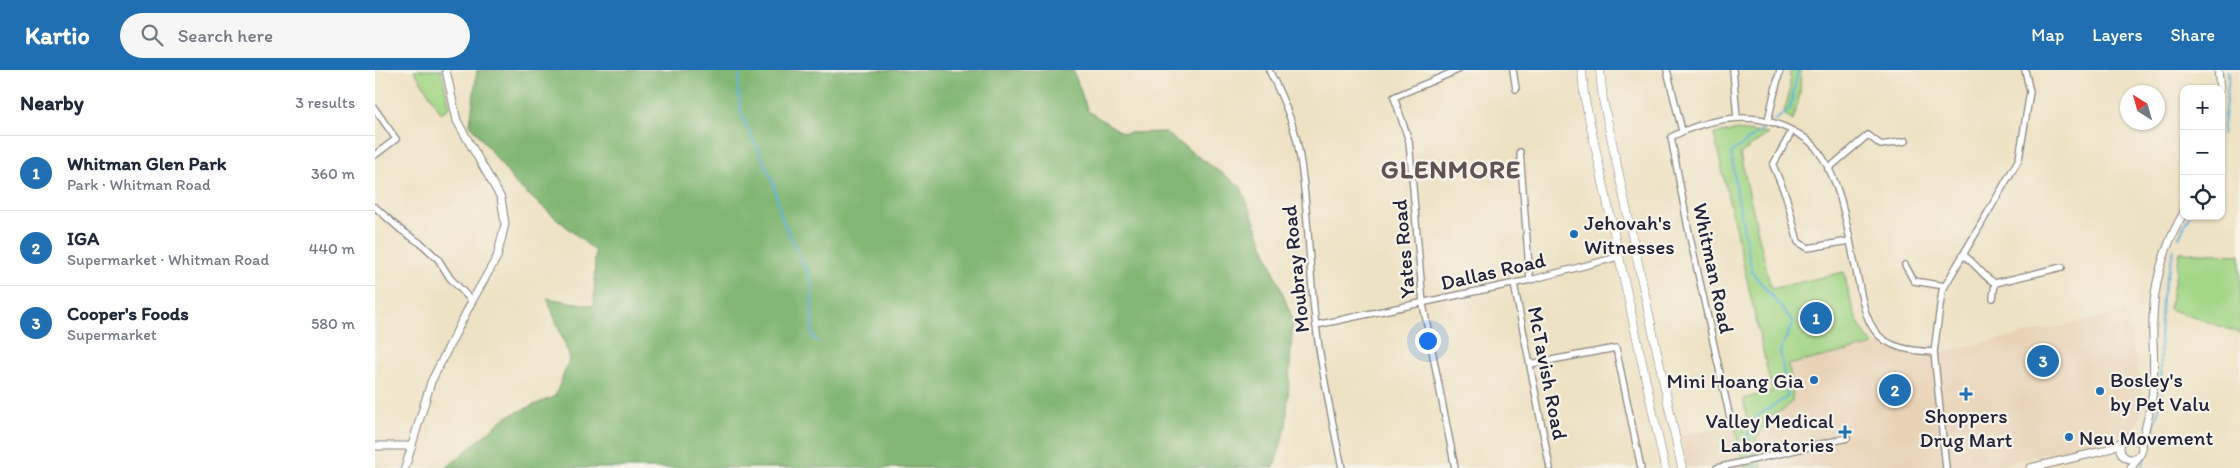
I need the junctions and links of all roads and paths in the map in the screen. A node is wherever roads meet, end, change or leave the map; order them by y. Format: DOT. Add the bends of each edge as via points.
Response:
graph roads {
  1 [pos="446,70"];
  2 [pos="1269,70"];
  3 [pos="1458,70"];
  4 [pos="1513,70"];
  5 [pos="1582,70"];
  6 [pos="1600,70"];
  7 [pos="1667,70"];
  8 [pos="1733,70"];
  9 [pos="1780,70"];
  10 [pos="2025,70"];
  11 [pos="2219,70"];
  12 [pos="2220,85"];
  13 [pos="1516,89"];
  14 [pos="375,109"];
  15 [pos="1737,118"];
  16 [pos="1768,120"];
  17 [pos="1682,131"];
  18 [pos="1792,131"];
  19 [pos="1906,141"];
  20 [pos="1520,152"];
  21 [pos="375,155"];
  22 [pos="1828,169"];
  23 [pos="375,207"];
  24 [pos="2180,220"];
  25 [pos="1849,241"];
  26 [pos="1963,255"];
  27 [pos="1618,257"];
  28 [pos="1905,265"];
  29 [pos="2062,267"];
  30 [pos="1530,280"];
  31 [pos="1995,283"];
  32 [pos="1514,284"];
  33 [pos="1945,286"];
  34 [pos="1993,298"];
  35 [pos="472,301"];
  36 [pos="1423,304"];
  37 [pos="1316,325"];
  38 [pos="1933,352"];
  39 [pos="1530,364"];
  40 [pos="2149,416"];
  41 [pos="1729,418"];
  42 [pos="1847,438"];
  43 [pos="2125,440"];
  44 [pos="375,446"];
  45 [pos="412,446"];
  46 [pos="2141,451"];
  47 [pos="2090,454"];
  48 [pos="2125,457"];
  49 [pos="405,468"];
  50 [pos="1342,468"];
  51 [pos="1455,468"];
  52 [pos="1550,468"];
  53 [pos="1641,468"];
  54 [pos="1665,468"];
  55 [pos="1683,468"];
  56 [pos="1717,468"];
  57 [pos="1946,468"];
  58 [pos="2030,468"];
  59 [pos="2130,468"];
  1 -- 35 [label="street" via="457,121 501,198 505,224 497,257"];
  2 -- 37 [label="street, Moubray Road" via="1281,94 1296,140"];
  3 -- 36 [label="street, Yates Road" via="1394,97 1409,141"];
  4 -- 13 [label="street"];
  5 -- 27 [label="main road" via="1584,95"];
  6 -- 55 [label="main road" via="1603,100"];
  7 -- 17 [label="street"];
  8 -- 15 [label="street"];
  9 -- 16 [label="street"];
  10 -- 26 [label="street" via="2030,92 2019,159"];
  11 -- 12 [label="street"];
  14 -- 21 [label="street" via="396,139"];
  15 -- 16 [label="street"];
  15 -- 17 [label="street"];
  16 -- 18 [label="street"];
  17 -- 41 [label="street, Whitman Road" via="1671,137"];
  18 -- 22 [label="street" via="1815,147"];
  18 -- 25 [label="street" via="1773,164 1798,242 1808,248"];
  19 -- 22 [label="street" via="1881,145 1868,135"];
  20 -- 30 [label="street, McTavish Road"];
  22 -- 25 [label="street" via="1836,182"];
  23 -- 35 [label="street" via="433,254"];
  24 -- 40 [label="street" via="2161,260 2155,289 2155,354"];
  25 -- 38 [label="street" via="1865,311 1875,332 1896,347"];
  26 -- 31 [label="street"];
  26 -- 33 [label="street"];
  27 -- 30 [label="street, Dallas Road"];
  27 -- 54 [label="main road"];
  28 -- 33 [label="street" via="1914,281"];
  29 -- 31 [label="street"];
  30 -- 32 [label="street, Dallas Road"];
  31 -- 34 [label="street"];
  32 -- 36 [label="street, Dallas Road"];
  32 -- 39 [label="street, McTavish Road"];
  33 -- 38 [label="street"];
  35 -- 45 [label="street" via="431,382"];
  36 -- 37 [label="street, Dallas Road"];
  36 -- 51 [label="street, Yates Road"];
  37 -- 50 [label="street, Moubray Road" via="1327,401"];
  38 -- 57 [label="street"];
  39 -- 52 [label="street, McTavish Road"];
  39 -- 53 [label="street" via="1616,348"];
  40 -- 43 [label="street" via="2137,433"];
  40 -- 46 [label="street"];
  42 -- 56 [label="street"];
  43 -- 46 [label="street" via="2138,439"];
  43 -- 47 [label="street"];
  43 -- 48 [label="street" via="2120,448"];
  44 -- 45 [label="street"];
  45 -- 49 [label="street"];
  46 -- 48 [label="street" via="2134,458"];
  46 -- 59 [label="street"];
  47 -- 48 [label="street" via="2106,452"];
  47 -- 58 [label="street"];
  48 -- 59 [label="street"];
}
